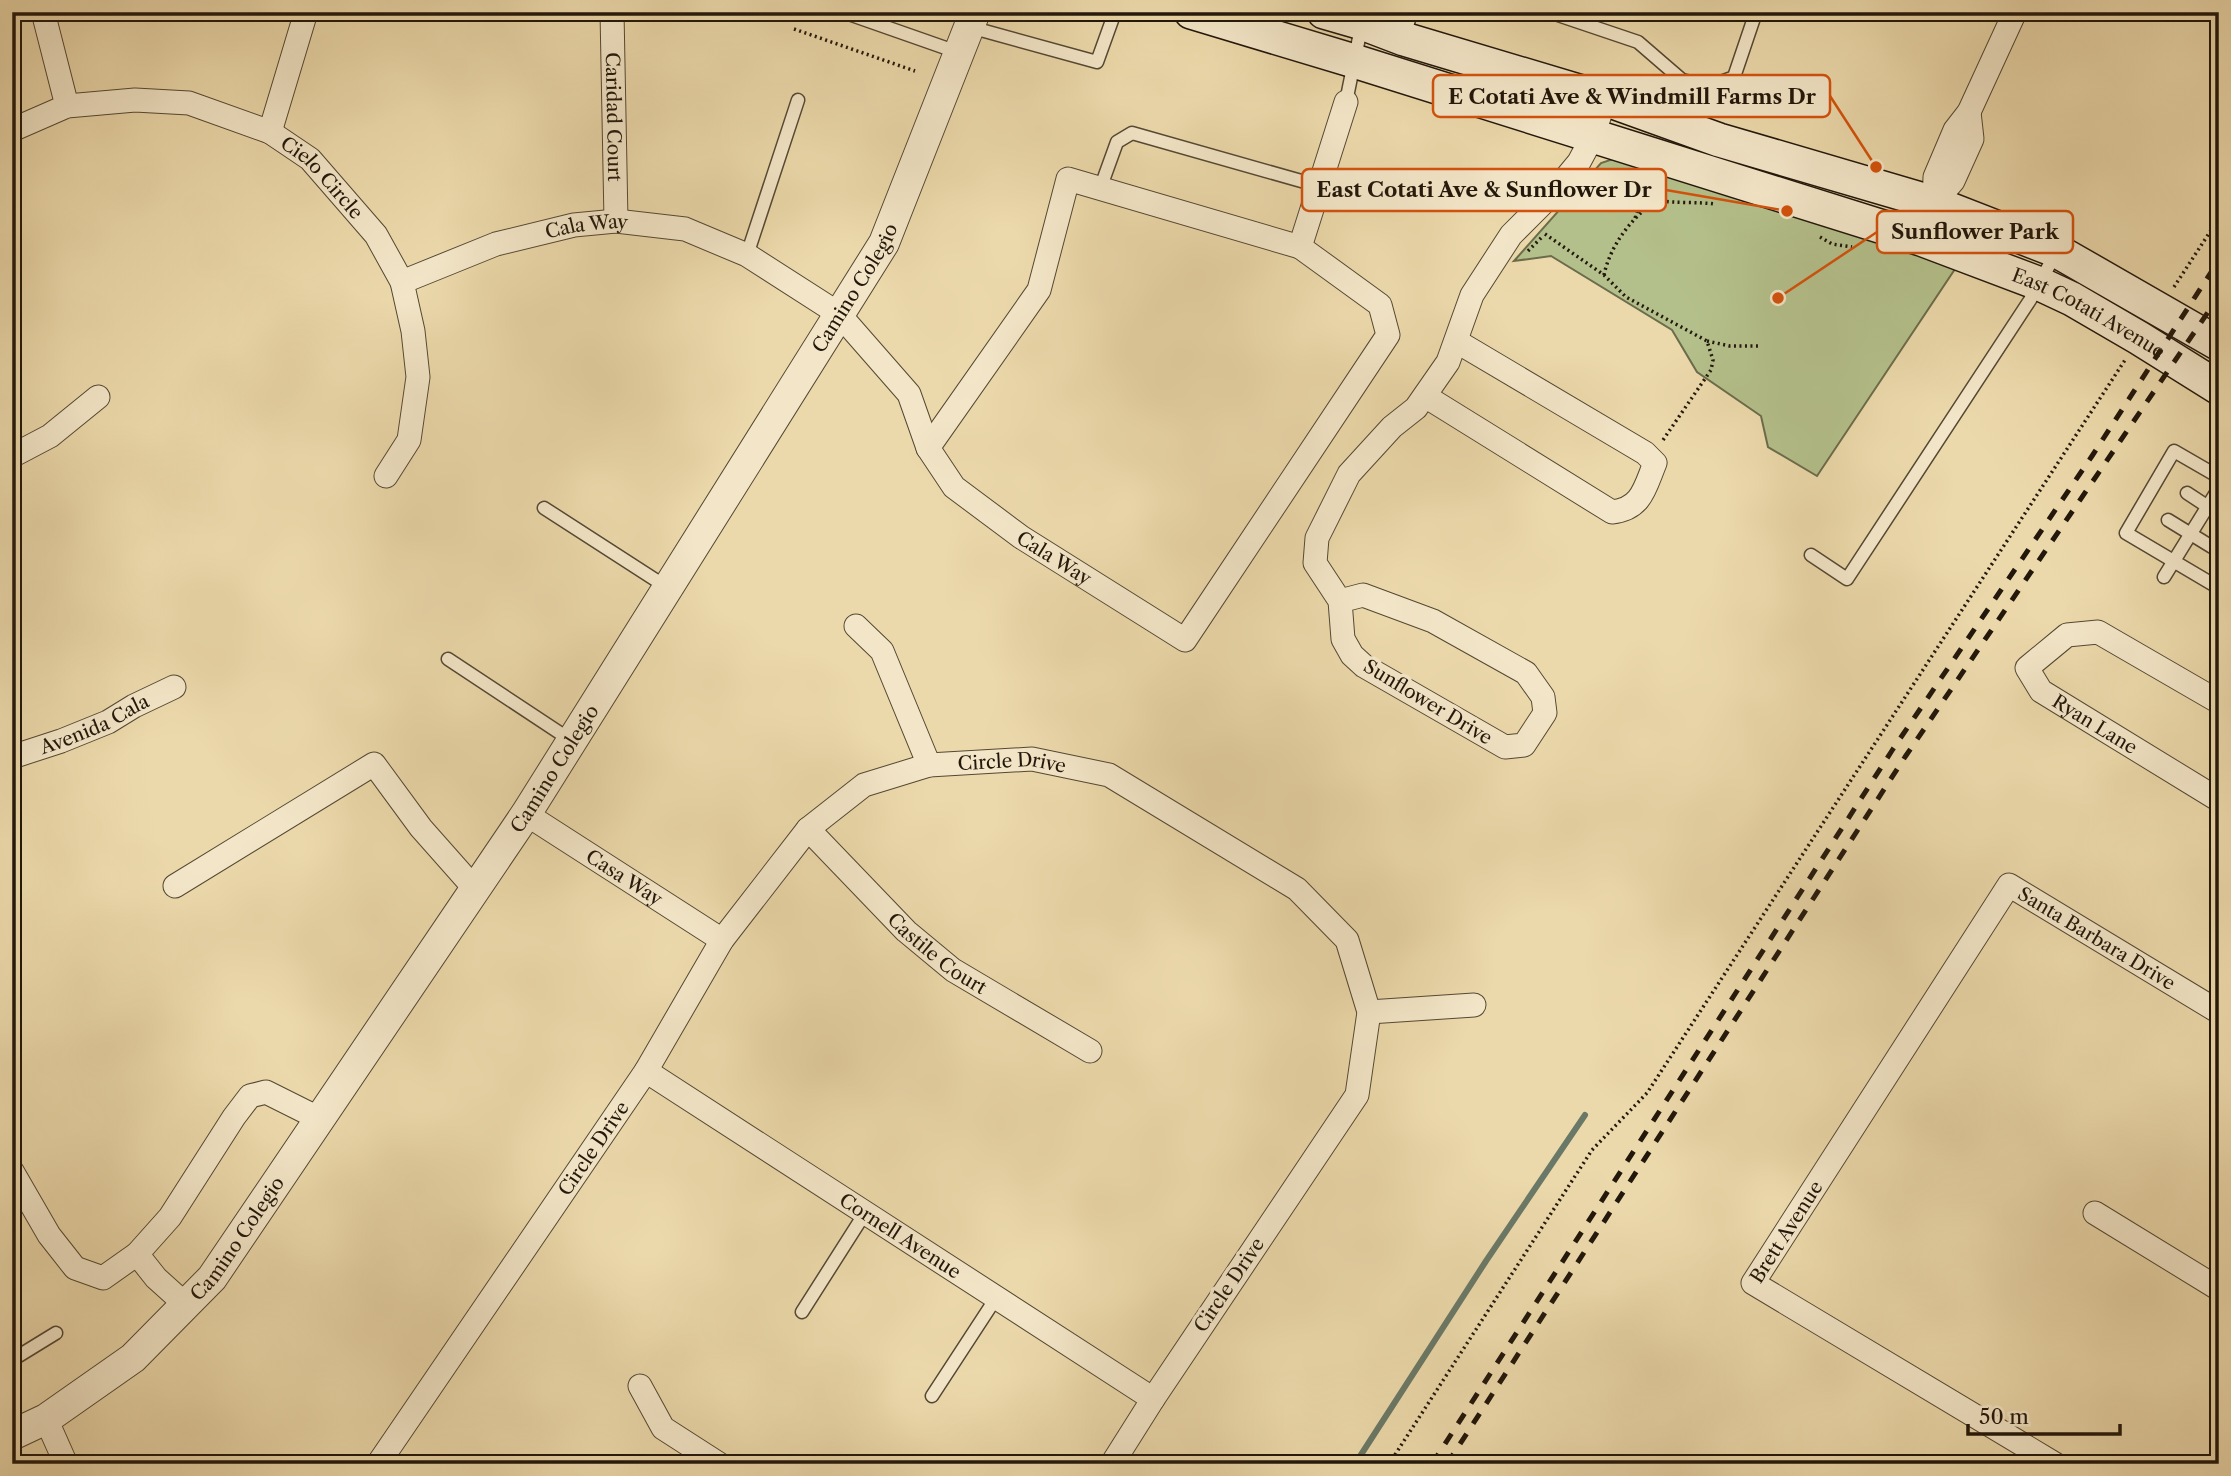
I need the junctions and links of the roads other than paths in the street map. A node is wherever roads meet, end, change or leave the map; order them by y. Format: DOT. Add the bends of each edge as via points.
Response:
graph roads {
  1 [pos="43,12"];
  2 [pos="306,12"];
  3 [pos="612,12"];
  4 [pos="844,12"];
  5 [pos="1115,12"];
  6 [pos="1191,12"];
  7 [pos="1324,12"];
  8 [pos="1549,12"];
  9 [pos="1756,12"];
  10 [pos="2015,12"];
  11 [pos="1362,23"];
  12 [pos="1407,25"];
  13 [pos="969,31"];
  14 [pos="1354,61"];
  15 [pos="1682,80"];
  16 [pos="1605,99"];
  17 [pos="798,100"];
  18 [pos="1346,102"];
  19 [pos="67,106"];
  20 [pos="1672,124"];
  21 [pos="12,130"];
  22 [pos="270,132"];
  23 [pos="1593,136"];
  24 [pos="1319,186"];
  25 [pos="1100,189"];
  26 [pos="1934,204"];
  27 [pos="616,220"];
  28 [pos="1921,239"];
  29 [pos="1300,247"];
  30 [pos="2057,251"];
  31 [pos="747,255"];
  32 [pos="402,282"];
  33 [pos="2040,284"];
  34 [pos="839,314"];
  35 [pos="1456,341"];
  36 [pos="2219,344"];
  37 [pos="2219,388"];
  38 [pos="1425,396"];
  39 [pos="98,397"];
  40 [pos="928,448"];
  41 [pos="12,456"];
  42 [pos="386,476"];
  43 [pos="2219,477"];
  44 [pos="2219,488"];
  45 [pos="2187,493"];
  46 [pos="544,508"];
  47 [pos="2213,510"];
  48 [pos="2168,520"];
  49 [pos="2191,534"];
  50 [pos="2212,547"];
  51 [pos="1811,555"];
  52 [pos="2174,562"];
  53 [pos="2164,577"];
  54 [pos="668,588"];
  55 [pos="2219,588"];
  56 [pos="1340,601"];
  57 [pos="856,626"];
  58 [pos="447,659"];
  59 [pos="174,687"];
  60 [pos="2219,702"];
  61 [pos="572,741"];
  62 [pos="12,757"];
  63 [pos="929,765"];
  64 [pos="2219,800"];
  65 [pos="526,814"];
  66 [pos="808,829"];
  67 [pos="2008,885"];
  68 [pos="175,886"];
  69 [pos="475,889"];
  70 [pos="722,940"];
  71 [pos="1474,1005"];
  72 [pos="1369,1012"];
  73 [pos="2219,1012"];
  74 [pos="1090,1051"];
  75 [pos="646,1071"];
  76 [pos="320,1119"];
  77 [pos="12,1171"];
  78 [pos="866,1213"];
  79 [pos="2095,1213"];
  80 [pos="137,1254"];
  81 [pos="2219,1289"];
  82 [pos="996,1298"];
  83 [pos="186,1305"];
  84 [pos="802,1312"];
  85 [pos="56,1333"];
  86 [pos="12,1360"];
  87 [pos="640,1386"];
  88 [pos="932,1396"];
  89 [pos="1153,1399"];
  90 [pos="46,1419"];
  91 [pos="12,1435"];
  92 [pos="66,1464"];
  93 [pos="378,1464"];
  94 [pos="719,1464"];
  95 [pos="1112,1464"];
  96 [pos="2055,1464"];
  1 -- 19 [label="street"];
  2 -- 22 [label="street"];
  3 -- 27 [label="street, Caridad Court"];
  4 -- 13 [label="lane"];
  5 -- 13 [label="lane" via="1097,62"];
  6 -- 14 [label="main road, East Cotati Avenue"];
  7 -- 11 [label="main road, East Cotati Avenue"];
  8 -- 15 [label="lane" via="1638,42"];
  9 -- 15 [label="lane" via="1734,77 1710,86"];
  10 -- 26 [label="street" via="1935,177"];
  11 -- 12 [label="main road, East Cotati Avenue"];
  11 -- 14 [label="lane"];
  12 -- 16 [label="main road, East Cotati Avenue"];
  13 -- 34 [label="street, Camino Colegio" via="884,243"];
  14 -- 18 [label="lane"];
  14 -- 23 [label="main road, East Cotati Avenue"];
  15 -- 20 [label="lane"];
  16 -- 20 [label="main road, East Cotati Avenue"];
  16 -- 23 [label="street, Sunflower Drive"];
  17 -- 31 [label="lane"];
  18 -- 24 [label="street"];
  19 -- 21 [label="street, Cielo Circle"];
  19 -- 22 [label="street, Cielo Circle" via="135,100 189,103"];
  20 -- 26 [label="main road, East Cotati Avenue"];
  22 -- 32 [label="street, Cielo Circle" via="310,159 376,235"];
  23 -- 28 [label="main road, East Cotati Avenue"];
  23 -- 35 [label="street, Sunflower Drive" via="1555,191 1511,235 1472,295"];
  24 -- 25 [label="lane" via="1132,133 1117,142"];
  24 -- 29 [label="street"];
  25 -- 29 [label="street"];
  25 -- 40 [label="street" via="1068,179 1039,290"];
  26 -- 28 [label="street"];
  26 -- 30 [label="main road, East Cotati Avenue"];
  27 -- 31 [label="street, Cala Way" via="685,229"];
  27 -- 32 [label="street, Cala Way" via="496,244"];
  28 -- 33 [label="main road, East Cotati Avenue"];
  29 -- 40 [label="street, Cala Way" via="1380,305 1388,335 1185,640 1021,537 954,487"];
  30 -- 33 [label="lane"];
  30 -- 36 [label="main road, East Cotati Avenue"];
  31 -- 34 [label="street, Cala Way"];
  32 -- 42 [label="street, Cielo Circle" via="418,377 409,440"];
  33 -- 37 [label="main road, East Cotati Avenue" via="2073,299"];
  33 -- 51 [label="lane" via="1847,579"];
  34 -- 40 [label="street, Cala Way" via="909,394"];
  34 -- 54 [label="street, Camino Colegio"];
  35 -- 38 [label="street, Sunflower Drive"];
  35 -- 38 [label="street" via="1650,458 1655,463 1640,498 1626,510 1612,512"];
  38 -- 56 [label="street, Sunflower Drive" via="1349,474 1317,538 1315,563"];
  39 -- 41 [label="street" via="50,436"];
  43 -- 52 [label="lane" via="2174,451 2126,533"];
  44 -- 47 [label="lane"];
  45 -- 47 [label="lane"];
  46 -- 54 [label="lane"];
  47 -- 49 [label="lane"];
  48 -- 49 [label="lane"];
  49 -- 50 [label="lane"];
  49 -- 52 [label="lane"];
  52 -- 53 [label="lane"];
  52 -- 55 [label="lane"];
  54 -- 61 [label="street, Camino Colegio"];
  56 -- 56 [label="street, Sunflower Drive" via="1343,639 1364,666 1505,747 1524,745 1533,733 1545,713 1543,697 1526,673 1433,621 1363,595"];
  57 -- 63 [label="street" via="882,651"];
  58 -- 61 [label="lane"];
  59 -- 62 [label="street, Avenida Cala" via="108,722"];
  60 -- 64 [label="street, Ryan Lane" via="2098,632 2067,635 2027,668 2041,691"];
  61 -- 65 [label="street, Camino Colegio"];
  63 -- 66 [label="street, Circle Drive" via="864,785"];
  63 -- 72 [label="street, Circle Drive" via="1032,759 1109,775 1297,889 1347,940"];
  65 -- 69 [label="street, Camino Colegio"];
  65 -- 70 [label="street, Casa Way"];
  66 -- 70 [label="street, Circle Drive"];
  66 -- 74 [label="street, Castile Court" via="906,931 953,970"];
  67 -- 73 [label="street, Santa Barbara Drive"];
  67 -- 96 [label="street, Brett Avenue" via="1753,1283"];
  68 -- 69 [label="street" via="374,764 421,828"];
  69 -- 76 [label="street, Camino Colegio"];
  70 -- 75 [label="street, Circle Drive"];
  71 -- 72 [label="street"];
  72 -- 89 [label="street, Circle Drive" via="1357,1095"];
  75 -- 78 [label="street, Cornell Avenue"];
  75 -- 93 [label="street, Circle Drive"];
  76 -- 80 [label="street" via="266,1093 250,1096 170,1217"];
  76 -- 83 [label="street, Camino Colegio" via="212,1278"];
  77 -- 80 [label="street" via="49,1235 75,1268 103,1278"];
  78 -- 82 [label="street, Cornell Avenue"];
  78 -- 84 [label="lane"];
  79 -- 81 [label="street"];
  80 -- 83 [label="street"];
  82 -- 88 [label="lane"];
  82 -- 89 [label="street, Cornell Avenue"];
  83 -- 90 [label="street, Camino Colegio" via="132,1358"];
  85 -- 86 [label="lane"];
  87 -- 94 [label="street" via="663,1428"];
  89 -- 95 [label="street, Circle Drive"];
  90 -- 91 [label="street, Camino Colegio"];
  90 -- 92 [label="street"];
}
